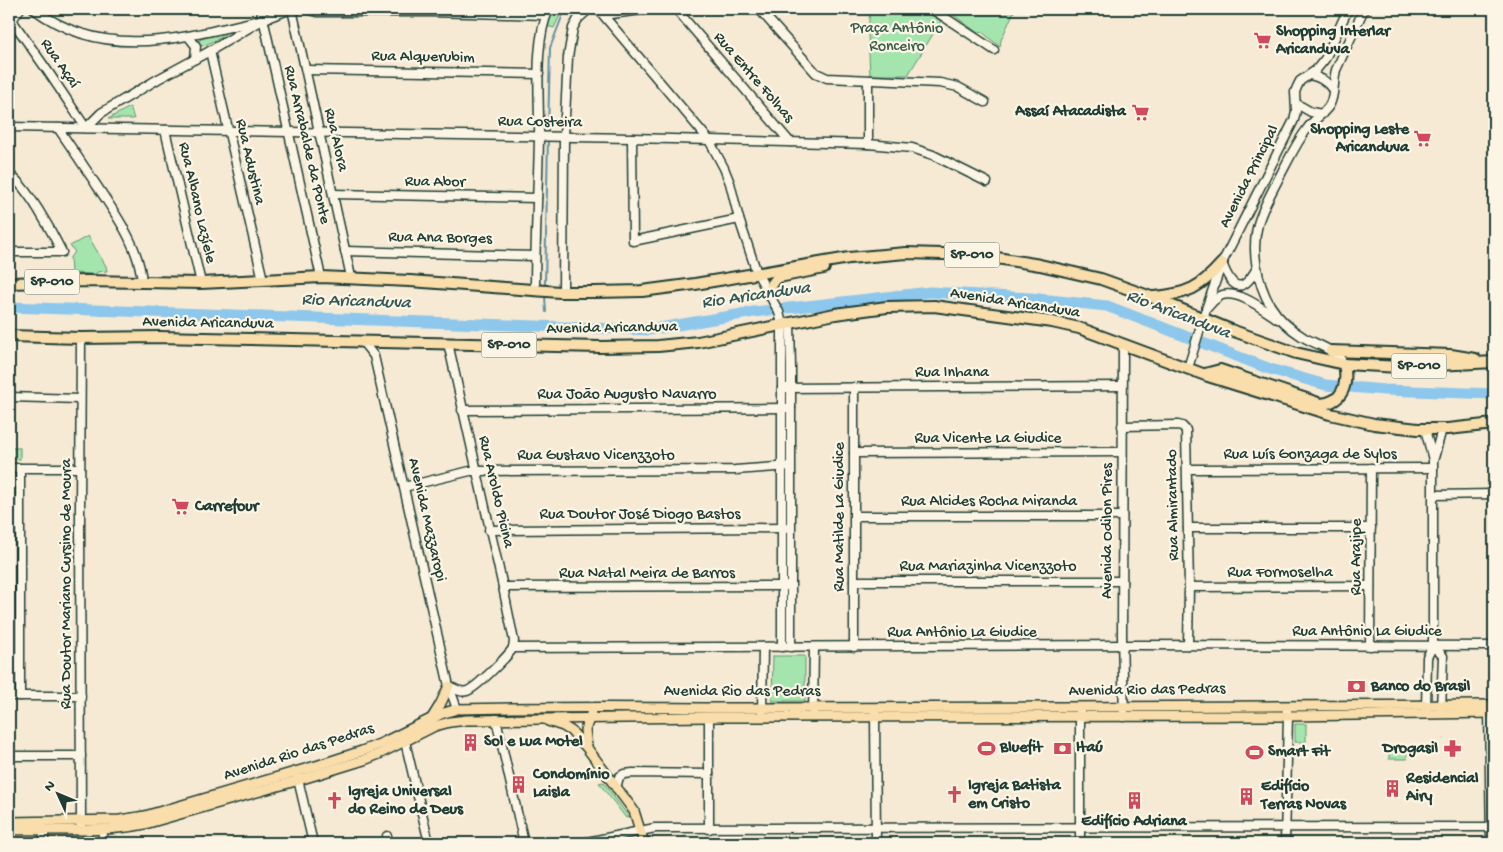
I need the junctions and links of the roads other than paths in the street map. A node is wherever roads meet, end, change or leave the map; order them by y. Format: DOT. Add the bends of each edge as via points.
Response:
graph roads {
  1 [pos="20,9"];
  2 [pos="34,9"];
  3 [pos="262,9"];
  4 [pos="292,9"];
  5 [pos="307,9"];
  6 [pos="589,9"];
  7 [pos="598,9"];
  8 [pos="649,9"];
  9 [pos="676,9"];
  10 [pos="759,9"];
  11 [pos="932,9"];
  12 [pos="1348,9"];
  13 [pos="1364,9"];
  14 [pos="548,12"];
  15 [pos="604,16"];
  16 [pos="11,19"];
  17 [pos="264,19"];
  18 [pos="188,36"];
  19 [pos="9,38"];
  20 [pos="994,50"];
  21 [pos="210,51"];
  22 [pos="195,59"];
  23 [pos="306,70"];
  24 [pos="539,74"];
  25 [pos="1310,75"];
  26 [pos="868,81"];
  27 [pos="1332,89"];
  28 [pos="985,102"];
  29 [pos="1296,104"];
  30 [pos="1322,114"];
  31 [pos="9,127"];
  32 [pos="58,128"];
  33 [pos="86,128"];
  34 [pos="165,130"];
  35 [pos="228,131"];
  36 [pos="289,132"];
  37 [pos="318,133"];
  38 [pos="543,137"];
  39 [pos="562,137"];
  40 [pos="632,138"];
  41 [pos="709,140"];
  42 [pos="790,142"];
  43 [pos="868,144"];
  44 [pos="9,174"];
  45 [pos="987,182"];
  46 [pos="333,194"];
  47 [pos="537,198"];
  48 [pos="739,219"];
  49 [pos="345,251"];
  50 [pos="9,252"];
  51 [pos="535,256"];
  52 [pos="840,259"];
  53 [pos="1222,263"];
  54 [pos="1257,268"];
  55 [pos="757,273"];
  56 [pos="321,276"];
  57 [pos="351,277"];
  58 [pos="262,280"];
  59 [pos="9,282"];
  60 [pos="142,283"];
  61 [pos="201,283"];
  62 [pos="536,291"];
  63 [pos="562,292"];
  64 [pos="769,294"];
  65 [pos="1151,297"];
  66 [pos="1203,318"];
  67 [pos="1284,322"];
  68 [pos="786,323"];
  69 [pos="9,336"];
  70 [pos="81,338"];
  71 [pos="362,341"];
  72 [pos="448,343"];
  73 [pos="1123,344"];
  74 [pos="1331,351"];
  75 [pos="1490,362"];
  76 [pos="1344,367"];
  77 [pos="1188,368"];
  78 [pos="1204,374"];
  79 [pos="1122,386"];
  80 [pos="854,387"];
  81 [pos="782,388"];
  82 [pos="791,388"];
  83 [pos="9,397"];
  84 [pos="80,399"];
  85 [pos="787,408"];
  86 [pos="462,410"];
  87 [pos="1494,424"];
  88 [pos="1122,426"];
  89 [pos="1425,429"];
  90 [pos="1442,429"];
  91 [pos="1122,452"];
  92 [pos="854,453"];
  93 [pos="1433,460"];
  94 [pos="786,466"];
  95 [pos="9,468"];
  96 [pos="20,468"];
  97 [pos="80,468"];
  98 [pos="1371,468"];
  99 [pos="1433,468"];
  100 [pos="1187,469"];
  101 [pos="476,471"];
  102 [pos="404,487"];
  103 [pos="1494,494"];
  104 [pos="1434,495"];
  105 [pos="855,516"];
  106 [pos="1122,516"];
  107 [pos="791,527"];
  108 [pos="782,528"];
  109 [pos="1188,528"];
  110 [pos="1371,528"];
  111 [pos="489,530"];
  112 [pos="1122,581"];
  113 [pos="854,582"];
  114 [pos="782,586"];
  115 [pos="792,586"];
  116 [pos="1370,586"];
  117 [pos="503,587"];
  118 [pos="1189,587"];
  119 [pos="1122,646"];
  120 [pos="1188,646"];
  121 [pos="1370,646"];
  122 [pos="1433,646"];
  123 [pos="1494,646"];
  124 [pos="762,647"];
  125 [pos="782,647"];
  126 [pos="791,647"];
  127 [pos="814,647"];
  128 [pos="854,647"];
  129 [pos="513,648"];
  130 [pos="449,686"];
  131 [pos="9,696"];
  132 [pos="20,696"];
  133 [pos="81,696"];
  134 [pos="1286,706"];
  135 [pos="597,707"];
  136 [pos="813,707"];
  137 [pos="1123,707"];
  138 [pos="457,709"];
  139 [pos="1426,709"];
  140 [pos="1441,709"];
  141 [pos="1492,709"];
  142 [pos="762,712"];
  143 [pos="874,712"];
  144 [pos="1080,712"];
  145 [pos="1288,716"];
  146 [pos="709,717"];
  147 [pos="813,717"];
  148 [pos="1124,717"];
  149 [pos="432,718"];
  150 [pos="589,718"];
  151 [pos="496,719"];
  152 [pos="540,719"];
  153 [pos="467,720"];
  154 [pos="404,737"];
  155 [pos="587,748"];
  156 [pos="9,756"];
  157 [pos="81,756"];
  158 [pos="709,774"];
  159 [pos="298,776"];
  160 [pos="616,788"];
  161 [pos="9,822"];
  162 [pos="81,825"];
  163 [pos="104,825"];
  164 [pos="1080,827"];
  165 [pos="1286,827"];
  166 [pos="1492,827"];
  167 [pos="875,828"];
  168 [pos="709,829"];
  169 [pos="9,830"];
  170 [pos="44,830"];
  171 [pos="641,830"];
  172 [pos="616,840"];
  173 [pos="40,843"];
  174 [pos="104,843"];
  175 [pos="313,843"];
  176 [pos="429,843"];
  177 [pos="524,843"];
  178 [pos="582,843"];
  179 [pos="644,843"];
  180 [pos="876,843"];
  181 [pos="1080,843"];
  182 [pos="1286,843"];
  183 [pos="1491,843"];
  1 -- 16 [label="street"];
  2 -- 18 [label="street" via="71,30 109,40 148,42"];
  3 -- 17 [label="street, Rua Arrabalde da Ponte"];
  4 -- 17 [label="street"];
  4 -- 23 [label="street, Rua Alora"];
  5 -- 14 [label="street" via="317,12"];
  6 -- 39 [label="street" via="573,28"];
  7 -- 15 [label="street"];
  8 -- 15 [label="street"];
  9 -- 42 [label="street, Rua Entre Folhas"];
  10 -- 26 [label="street" via="816,73 827,78"];
  11 -- 20 [label="street"];
  12 -- 25 [label="street, Avenida Principal" via="1325,59"];
  13 -- 27 [label="street, Avenida Principal" via="1336,70"];
  14 -- 24 [label="street" via="540,40"];
  15 -- 41 [label="street"];
  16 -- 19 [label="street"];
  16 -- 33 [label="street, Rua Açaí"];
  17 -- 18 [label="street"];
  17 -- 21 [label="street"];
  17 -- 36 [label="street, Rua Arrabalde da Ponte"];
  18 -- 22 [label="street" via="196,46"];
  21 -- 22 [label="street"];
  21 -- 35 [label="street, Rua Adustina"];
  22 -- 33 [label="street" via="100,113"];
  23 -- 24 [label="street, Rua Alquerubim"];
  23 -- 37 [label="street, Rua Alora"];
  24 -- 38 [label="street"];
  25 -- 27 [label="street" via="1321,78"];
  25 -- 29 [label="street, Avenida Principal" via="1297,86"];
  26 -- 28 [label="street" via="940,83"];
  26 -- 43 [label="street"];
  27 -- 30 [label="street, Avenida Principal" via="1331,100"];
  29 -- 30 [label="street"];
  29 -- 53 [label="street, Avenida Principal" via="1294,120"];
  30 -- 54 [label="street, Avenida Principal" via="1301,137 1265,206 1258,224"];
  31 -- 32 [label="street, Rua Costeira"];
  32 -- 33 [label="street, Rua Costeira"];
  32 -- 60 [label="street" via="126,232 142,273"];
  33 -- 34 [label="street, Rua Costeira"];
  34 -- 35 [label="street, Rua Costeira"];
  34 -- 61 [label="street, Rua Albano Lazíele"];
  35 -- 36 [label="street, Rua Costeira"];
  35 -- 58 [label="street, Rua Adustina"];
  36 -- 37 [label="street, Rua Costeira"];
  36 -- 56 [label="street, Rua Arrabalde da Ponte"];
  37 -- 38 [label="street, Rua Costeira"];
  37 -- 46 [label="street, Rua Alora"];
  38 -- 39 [label="street, Rua Costeira"];
  38 -- 47 [label="street"];
  39 -- 40 [label="street, Rua Costeira"];
  39 -- 63 [label="street"];
  40 -- 41 [label="street, Rua Costeira"];
  40 -- 48 [label="street" via="632,240 636,242"];
  41 -- 42 [label="street, Rua Costeira"];
  41 -- 48 [label="street" via="730,183"];
  42 -- 43 [label="street, Rua Costeira"];
  43 -- 45 [label="street, Rua Costeira" via="912,148"];
  44 -- 50 [label="street" via="32,202 62,252"];
  46 -- 47 [label="street, Rua Abor"];
  46 -- 49 [label="street, Rua Alora"];
  47 -- 51 [label="street"];
  48 -- 55 [label="street"];
  49 -- 51 [label="street, Rua Ana Borges"];
  49 -- 57 [label="street, Rua Alora"];
  51 -- 62 [label="street"];
  52 -- 55 [label="highway, SP-010"];
  52 -- 64 [label="highway" via="825,268 779,277"];
  52 -- 65 [label="highway, SP-010" via="906,253 982,255 1040,264 1101,279"];
  53 -- 54 [label="street" via="1229,279 1240,285 1246,284"];
  53 -- 65 [label="highway" via="1195,287 1182,293"];
  53 -- 66 [label="street, Avenida Principal"];
  54 -- 67 [label="street, Avenida Principal" via="1268,301"];
  55 -- 63 [label="highway, SP-010" via="642,290"];
  55 -- 64 [label="street"];
  56 -- 57 [label="highway, SP-010"];
  56 -- 58 [label="highway, SP-010"];
  57 -- 62 [label="highway, SP-010"];
  58 -- 61 [label="highway, SP-010"];
  59 -- 60 [label="highway, SP-010"];
  60 -- 61 [label="highway, SP-010"];
  62 -- 63 [label="highway, SP-010"];
  64 -- 68 [label="street"];
  65 -- 66 [label="highway, SP-010"];
  66 -- 67 [label="street" via="1220,296 1231,294 1254,303"];
  66 -- 76 [label="highway, SP-010" via="1296,353"];
  66 -- 77 [label="street, Avenida Principal"];
  67 -- 74 [label="street, Avenida Principal" via="1303,337"];
  68 -- 72 [label="highway, Avenida Aricanduva / SP-010" via="698,342 658,346"];
  68 -- 73 [label="highway, Avenida Aricanduva / SP-010" via="887,307 934,306 1052,322"];
  68 -- 81 [label="street"];
  68 -- 82 [label="street"];
  69 -- 70 [label="highway, Avenida Aricanduva / SP-010"];
  70 -- 71 [label="highway, Avenida Aricanduva / SP-010"];
  70 -- 84 [label="street, Rua Doutor Mariano Cursino de Moura"];
  71 -- 72 [label="highway, Avenida Aricanduva / SP-010"];
  71 -- 102 [label="street, Avenida Mazzaropi" via="374,356"];
  72 -- 86 [label="street, Rua Aroldo Picina"];
  73 -- 77 [label="highway, Avenida Aricanduva / SP-010"];
  73 -- 79 [label="street, Avenida Odilon Pires"];
  74 -- 75 [label="highway" via="1451,355"];
  74 -- 76 [label="street, Avenida Principal"];
  75 -- 76 [label="highway, SP-010"];
  76 -- 78 [label="highway" via="1344,387 1340,395 1321,404 1220,370"];
  77 -- 78 [label="highway, Avenida Aricanduva / SP-010"];
  78 -- 89 [label="highway, Avenida Aricanduva / SP-010" via="1330,414 1374,424"];
  79 -- 80 [label="street, Rua Inhana"];
  79 -- 88 [label="street, Avenida Odilon Pires"];
  80 -- 82 [label="street, Rua Inhana"];
  80 -- 92 [label="street, Rua Matilde La Giudice"];
  81 -- 82 [label="street, Rua Inhana"];
  81 -- 85 [label="street"];
  82 -- 85 [label="street"];
  83 -- 84 [label="street"];
  84 -- 97 [label="street, Rua Doutor Mariano Cursino de Moura"];
  85 -- 86 [label="street, Rua João Augusto Navarro"];
  85 -- 94 [label="street"];
  86 -- 101 [label="street, Rua Aroldo Picina"];
  87 -- 90 [label="highway, Avenida Aricanduva / SP-010"];
  88 -- 91 [label="street, Avenida Odilon Pires"];
  88 -- 100 [label="street, Rua Almirantado" via="1182,426 1187,435"];
  89 -- 90 [label="highway, Avenida Aricanduva / SP-010"];
  89 -- 93 [label="street"];
  90 -- 93 [label="street"];
  91 -- 92 [label="street, Rua Vicente La Giudice"];
  91 -- 106 [label="street, Avenida Odilon Pires"];
  92 -- 105 [label="street, Rua Matilde La Giudice"];
  93 -- 99 [label="street"];
  94 -- 101 [label="street, Rua Gustavo Vicenzzoto" via="735,470"];
  94 -- 107 [label="street"];
  94 -- 108 [label="street"];
  95 -- 96 [label="street"];
  96 -- 97 [label="street"];
  96 -- 132 [label="street"];
  97 -- 133 [label="street, Rua Doutor Mariano Cursino de Moura"];
  98 -- 99 [label="street, Rua Luís Gonzaga de Sylos"];
  98 -- 100 [label="street, Rua Luís Gonzaga de Sylos"];
  98 -- 110 [label="street, Rua Arajipe"];
  99 -- 104 [label="street"];
  100 -- 109 [label="street, Rua Almirantado"];
  101 -- 102 [label="street, Rua Gustavo Vicenzzoto"];
  101 -- 111 [label="street, Rua Aroldo Picina"];
  102 -- 130 [label="street, Avenida Mazzaropi"];
  103 -- 104 [label="street"];
  104 -- 122 [label="street"];
  105 -- 106 [label="street, Rua Alcides Rocha Miranda"];
  105 -- 113 [label="street, Rua Matilde La Giudice"];
  106 -- 112 [label="street, Avenida Odilon Pires"];
  107 -- 108 [label="street, Rua Doutor José Diogo Bastos"];
  107 -- 115 [label="street"];
  108 -- 111 [label="street, Rua Doutor José Diogo Bastos"];
  108 -- 114 [label="street"];
  109 -- 110 [label="street"];
  109 -- 118 [label="street, Rua Almirantado"];
  110 -- 116 [label="street, Rua Arajipe"];
  111 -- 117 [label="street, Rua Aroldo Picina"];
  112 -- 113 [label="street, Rua Mariazinha Vicenzzoto"];
  112 -- 119 [label="street, Avenida Odilon Pires"];
  113 -- 128 [label="street, Rua Matilde La Giudice"];
  114 -- 115 [label="street, Rua Natal Meira de Barros"];
  114 -- 117 [label="street, Rua Natal Meira de Barros"];
  114 -- 125 [label="street"];
  115 -- 126 [label="street"];
  116 -- 118 [label="street, Rua Formoselha"];
  116 -- 121 [label="street, Rua Arajipe"];
  117 -- 129 [label="street, Rua Aroldo Picina"];
  118 -- 120 [label="street, Rua Almirantado"];
  119 -- 120 [label="street, Rua Antônio La Giudice"];
  119 -- 128 [label="street, Rua Antônio La Giudice"];
  119 -- 137 [label="street, Avenida Odilon Pires"];
  120 -- 121 [label="street, Rua Antônio La Giudice"];
  121 -- 122 [label="street, Rua Antônio La Giudice"];
  122 -- 123 [label="street, Rua Antônio La Giudice"];
  122 -- 139 [label="street" via="1426,657"];
  122 -- 140 [label="street" via="1443,656"];
  124 -- 125 [label="street, Rua Antônio La Giudice"];
  124 -- 129 [label="street, Rua Antônio La Giudice"];
  124 -- 142 [label="street"];
  125 -- 126 [label="street, Rua Antônio La Giudice"];
  126 -- 127 [label="street, Rua Antônio La Giudice"];
  127 -- 128 [label="street, Rua Antônio La Giudice"];
  127 -- 136 [label="street"];
  129 -- 130 [label="street" via="473,688 463,691"];
  130 -- 138 [label="street, Avenida Mazzaropi"];
  130 -- 149 [label="main road"];
  131 -- 132 [label="street"];
  132 -- 133 [label="street"];
  133 -- 157 [label="street, Rua Doutor Mariano Cursino de Moura"];
  134 -- 137 [label="main road, Avenida Rio das Pedras"];
  134 -- 139 [label="main road, Avenida Rio das Pedras"];
  134 -- 145 [label="street"];
  135 -- 138 [label="main road, Avenida Rio das Pedras"];
  135 -- 142 [label="main road, Avenida Rio das Pedras"];
  135 -- 150 [label="main road"];
  136 -- 142 [label="main road, Avenida Rio das Pedras"];
  136 -- 143 [label="main road, Avenida Rio das Pedras"];
  136 -- 147 [label="street"];
  137 -- 144 [label="main road, Avenida Rio das Pedras"];
  137 -- 148 [label="street, Avenida Odilon Pires"];
  138 -- 149 [label="main road, Avenida Rio das Pedras"];
  138 -- 153 [label="main road"];
  139 -- 140 [label="main road, Avenida Rio das Pedras"];
  139 -- 145 [label="main road, Avenida Rio das Pedras"];
  140 -- 141 [label="main road, Avenida Rio das Pedras"];
  141 -- 166 [label="street"];
  142 -- 146 [label="main road, Avenida Rio das Pedras"];
  142 -- 147 [label="main road, Avenida Rio das Pedras"];
  143 -- 144 [label="main road, Avenida Rio das Pedras"];
  143 -- 147 [label="main road, Avenida Rio das Pedras"];
  143 -- 167 [label="street"];
  144 -- 148 [label="main road, Avenida Rio das Pedras"];
  144 -- 164 [label="street"];
  145 -- 148 [label="main road, Avenida Rio das Pedras"];
  145 -- 165 [label="street"];
  146 -- 150 [label="main road, Avenida Rio das Pedras"];
  146 -- 158 [label="street"];
  149 -- 154 [label="main road, Avenida Rio das Pedras"];
  150 -- 152 [label="main road, Avenida Rio das Pedras"];
  150 -- 155 [label="main road" via="584,730"];
  151 -- 152 [label="main road, Avenida Rio das Pedras"];
  151 -- 153 [label="main road, Avenida Rio das Pedras"];
  151 -- 177 [label="street"];
  152 -- 155 [label="main road" via="563,726"];
  153 -- 154 [label="main road, Avenida Rio das Pedras" via="444,723"];
  154 -- 159 [label="main road, Avenida Rio das Pedras"];
  154 -- 176 [label="street"];
  155 -- 160 [label="main road"];
  156 -- 157 [label="street"];
  157 -- 162 [label="street, Rua Doutor Mariano Cursino de Moura"];
  158 -- 160 [label="street" via="624,774 619,777"];
  158 -- 168 [label="street"];
  159 -- 163 [label="main road, Avenida Rio das Pedras" via="145,824 121,828"];
  159 -- 175 [label="street"];
  160 -- 171 [label="main road" via="634,811"];
  161 -- 162 [label="main road, Avenida Rio das Pedras"];
  162 -- 163 [label="main road, Avenida Rio das Pedras"];
  162 -- 170 [label="main road, Avenida Rio das Pedras"];
  163 -- 174 [label="street"];
  164 -- 165 [label="street"];
  164 -- 167 [label="street"];
  164 -- 181 [label="street"];
  165 -- 166 [label="street"];
  165 -- 182 [label="street"];
  166 -- 183 [label="street"];
  167 -- 168 [label="street"];
  167 -- 180 [label="street"];
  168 -- 171 [label="street"];
  169 -- 170 [label="main road, Avenida Rio das Pedras"];
  170 -- 173 [label="street" via="44,840"];
  171 -- 172 [label="street"];
  171 -- 179 [label="main road"];
  172 -- 178 [label="street"];
}
